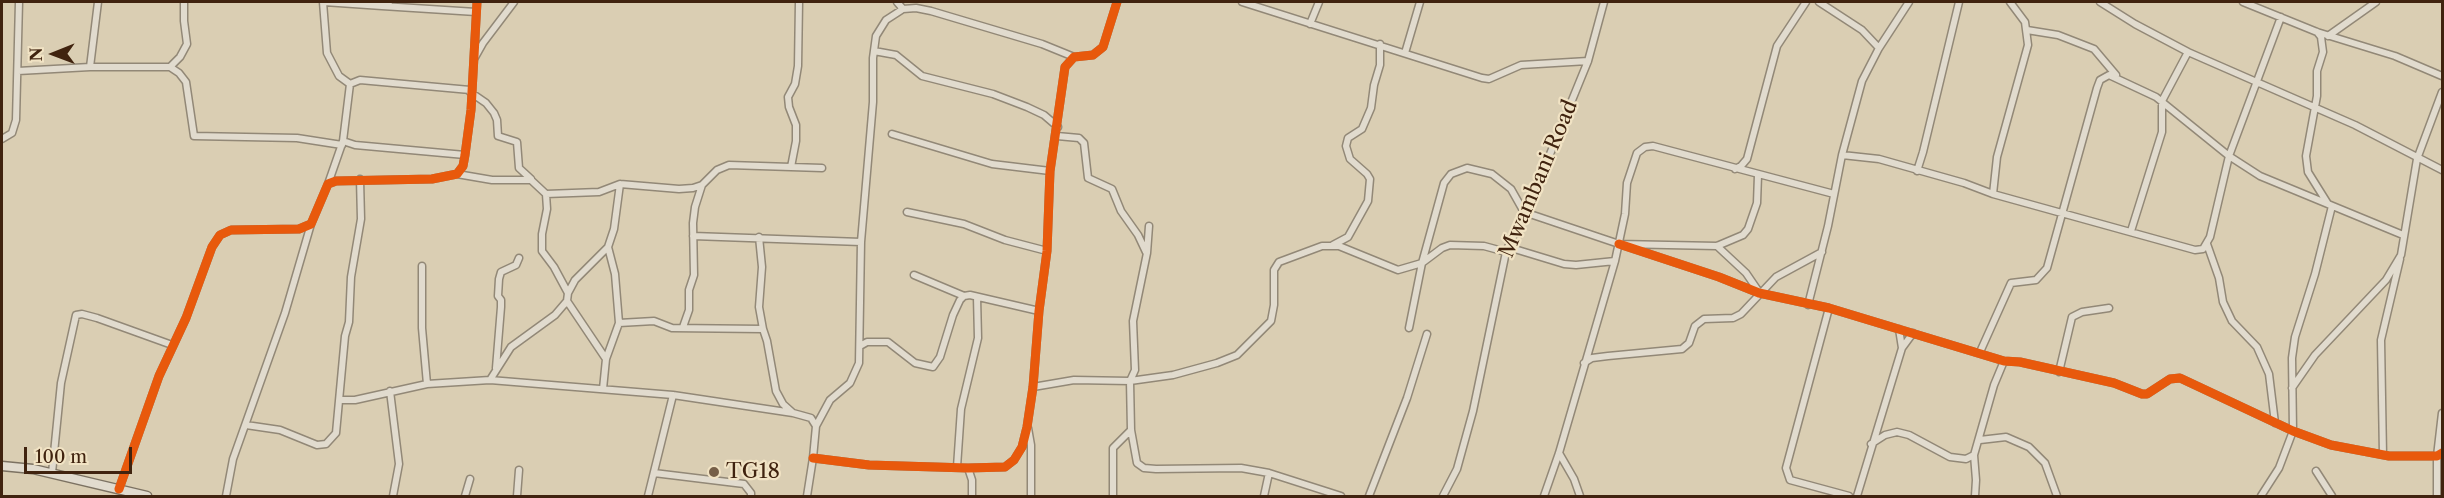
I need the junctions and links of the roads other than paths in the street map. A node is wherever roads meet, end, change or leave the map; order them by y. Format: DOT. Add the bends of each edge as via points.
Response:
graph roads {
  1 [pos="19,2"];
  2 [pos="98,2"];
  3 [pos="184,2"];
  4 [pos="324,2"];
  5 [pos="389,2"];
  6 [pos="477,2"];
  7 [pos="514,2"];
  8 [pos="799,2"];
  9 [pos="897,2"];
  10 [pos="1117,2"];
  11 [pos="1242,2"];
  12 [pos="1319,2"];
  13 [pos="1420,2"];
  14 [pos="1604,2"];
  15 [pos="1806,2"];
  16 [pos="1819,2"];
  17 [pos="1909,2"];
  18 [pos="1959,2"];
  19 [pos="2010,2"];
  20 [pos="2100,2"];
  21 [pos="2242,2"];
  22 [pos="2376,2"];
  23 [pos="382,6"];
  24 [pos="903,9"];
  25 [pos="476,12"];
  26 [pos="2282,17"];
  27 [pos="1310,24"];
  28 [pos="2027,30"];
  29 [pos="2317,32"];
  30 [pos="2328,36"];
  31 [pos="1380,44"];
  32 [pos="1879,48"];
  33 [pos="874,51"];
  34 [pos="2188,52"];
  35 [pos="1405,53"];
  36 [pos="1074,57"];
  37 [pos="1587,61"];
  38 [pos="472,62"];
  39 [pos="90,67"];
  40 [pos="170,67"];
  41 [pos="18,71"];
  42 [pos="2442,75"];
  43 [pos="2118,78"];
  44 [pos="2256,82"];
  45 [pos="350,84"];
  46 [pos="470,91"];
  47 [pos="2442,92"];
  48 [pos="2441,100"];
  49 [pos="2162,101"];
  50 [pos="2314,107"];
  51 [pos="1058,127"];
  52 [pos="892,134"];
  53 [pos="1056,136"];
  54 [pos="2,139"];
  55 [pos="343,143"];
  56 [pos="465,155"];
  57 [pos="1842,155"];
  58 [pos="2229,156"];
  59 [pos="2418,159"];
  60 [pos="791,167"];
  61 [pos="822,168"];
  62 [pos="1734,169"];
  63 [pos="2442,170"];
  64 [pos="1050,171"];
  65 [pos="1917,171"];
  66 [pos="457,174"];
  67 [pos="1758,175"];
  68 [pos="360,179"];
  69 [pos="531,180"];
  70 [pos="328,184"];
  71 [pos="620,184"];
  72 [pos="702,185"];
  73 [pos="546,194"];
  74 [pos="1834,194"];
  75 [pos="1993,194"];
  76 [pos="2330,205"];
  77 [pos="907,212"];
  78 [pos="1524,212"];
  79 [pos="2062,214"];
  80 [pos="311,224"];
  81 [pos="1149,226"];
  82 [pos="2131,231"];
  83 [pos="2403,235"];
  84 [pos="693,236"];
  85 [pos="759,237"];
  86 [pos="861,242"];
  87 [pos="1619,244"];
  88 [pos="2207,244"];
  89 [pos="1332,245"];
  90 [pos="1717,246"];
  91 [pos="608,247"];
  92 [pos="1507,249"];
  93 [pos="1047,251"];
  94 [pos="1822,252"];
  95 [pos="1147,253"];
  96 [pos="2401,255"];
  97 [pos="519,258"];
  98 [pos="1615,261"];
  99 [pos="1422,264"];
  100 [pos="422,266"];
  101 [pos="914,275"];
  102 [pos="568,293"];
  103 [pos="1759,293"];
  104 [pos="964,296"];
  105 [pos="977,297"];
  106 [pos="567,301"];
  107 [pos="1808,305"];
  108 [pos="1829,308"];
  109 [pos="2109,308"];
  110 [pos="1039,311"];
  111 [pos="619,322"];
  112 [pos="683,327"];
  113 [pos="1409,328"];
  114 [pos="763,329"];
  115 [pos="1899,329"];
  116 [pos="1913,333"];
  117 [pos="1427,334"];
  118 [pos="172,345"];
  119 [pos="860,346"];
  120 [pos="1902,348"];
  121 [pos="1980,352"];
  122 [pos="606,360"];
  123 [pos="2004,361"];
  124 [pos="1584,363"];
  125 [pos="496,372"];
  126 [pos="2059,372"];
  127 [pos="490,380"];
  128 [pos="1130,381"];
  129 [pos="427,384"];
  130 [pos="1033,387"];
  131 [pos="2292,388"];
  132 [pos="603,389"];
  133 [pos="390,391"];
  134 [pos="673,395"];
  135 [pos="340,400"];
  136 [pos="793,413"];
  137 [pos="2442,413"];
  138 [pos="2275,423"];
  139 [pos="246,425"];
  140 [pos="816,426"];
  141 [pos="1027,427"];
  142 [pos="1131,429"];
  143 [pos="2293,431"];
  144 [pos="1980,440"];
  145 [pos="1871,444"];
  146 [pos="1559,453"];
  147 [pos="1974,455"];
  148 [pos="2383,455"];
  149 [pos="2440,455"];
  150 [pos="813,458"];
  151 [pos="2,466"];
  152 [pos="957,467"];
  153 [pos="968,468"];
  154 [pos="519,470"];
  155 [pos="2316,471"];
  156 [pos="52,473"];
  157 [pos="654,473"];
  158 [pos="1269,473"];
  159 [pos="470,479"];
  160 [pos="119,489"];
  161 [pos="131,495"];
  162 [pos="147,496"];
  163 [pos="226,496"];
  164 [pos="393,496"];
  165 [pos="465,496"];
  166 [pos="516,496"];
  167 [pos="648,496"];
  168 [pos="751,496"];
  169 [pos="807,496"];
  170 [pos="972,496"];
  171 [pos="1031,496"];
  172 [pos="1113,496"];
  173 [pos="1264,496"];
  174 [pos="1341,496"];
  175 [pos="1369,496"];
  176 [pos="1443,496"];
  177 [pos="1544,496"];
  178 [pos="1580,496"];
  179 [pos="1849,496"];
  180 [pos="1857,496"];
  181 [pos="1975,496"];
  182 [pos="2057,496"];
  183 [pos="2261,496"];
  184 [pos="2332,496"];
  185 [pos="2437,496"];
  1 -- 41 [label="street"];
  2 -- 39 [label="street"];
  3 -- 40 [label="street" via="187,44"];
  4 -- 23 [label="street"];
  4 -- 45 [label="street" via="327,53 339,76"];
  5 -- 23 [label="street"];
  6 -- 25 [label="street"];
  7 -- 38 [label="street"];
  8 -- 60 [label="street" via="798,66 788,97 796,125"];
  9 -- 24 [label="street"];
  10 -- 36 [label="street" via="1103,47 1093,55"];
  11 -- 27 [label="street"];
  12 -- 27 [label="street"];
  13 -- 35 [label="street"];
  14 -- 37 [label="street, Mwambani Road"];
  15 -- 62 [label="street" via="1777,46 1747,159"];
  16 -- 32 [label="street" via="1862,30"];
  17 -- 32 [label="street"];
  18 -- 65 [label="street"];
  19 -- 28 [label="street"];
  20 -- 34 [label="street"];
  21 -- 26 [label="street"];
  22 -- 30 [label="street"];
  23 -- 25 [label="street"];
  24 -- 33 [label="street" via="886,20 876,36"];
  24 -- 36 [label="street" via="931,11"];
  25 -- 38 [label="street"];
  26 -- 29 [label="street"];
  26 -- 44 [label="street"];
  27 -- 31 [label="street"];
  28 -- 43 [label="street" via="2058,35 2094,49"];
  28 -- 75 [label="street" via="2028,45 1997,157"];
  29 -- 30 [label="street"];
  29 -- 50 [label="street" via="2323,52"];
  30 -- 42 [label="street"];
  31 -- 35 [label="street"];
  31 -- 89 [label="street" via="1371,108 1362,129 1348,138 1346,146 1350,159 1370,180 1368,201 1348,237"];
  32 -- 57 [label="street" via="1862,81"];
  33 -- 51 [label="street" via="896,55 922,76 1027,107"];
  33 -- 86 [label="street"];
  34 -- 44 [label="street"];
  34 -- 49 [label="street"];
  35 -- 37 [label="street" via="1489,79 1521,65"];
  36 -- 51 [label="street" via="1065,67"];
  37 -- 78 [label="street, Mwambani Road"];
  38 -- 46 [label="street"];
  39 -- 40 [label="street"];
  39 -- 41 [label="street"];
  40 -- 55 [label="street" via="186,82 194,136"];
  41 -- 54 [label="street" via="16,120 12,133"];
  43 -- 49 [label="street"];
  43 -- 79 [label="street" via="2109,75 2100,80"];
  44 -- 50 [label="street"];
  44 -- 58 [label="street"];
  45 -- 46 [label="street" via="360,80"];
  45 -- 55 [label="street"];
  46 -- 56 [label="street"];
  46 -- 69 [label="street" via="494,112 498,136 517,142 519,168"];
  47 -- 48 [label="street"];
  48 -- 59 [label="street"];
  49 -- 58 [label="street"];
  49 -- 82 [label="street" via="2162,132"];
  50 -- 59 [label="street"];
  50 -- 76 [label="street" via="2306,156 2308,172"];
  51 -- 53 [label="street"];
  52 -- 64 [label="street" via="992,164"];
  53 -- 64 [label="street"];
  53 -- 95 [label="street" via="1079,138 1084,143 1088,178 1112,189"];
  55 -- 56 [label="street"];
  55 -- 70 [label="street"];
  56 -- 66 [label="street"];
  57 -- 65 [label="street" via="1879,159"];
  57 -- 74 [label="street"];
  58 -- 76 [label="street" via="2260,176"];
  58 -- 88 [label="street"];
  59 -- 63 [label="street"];
  59 -- 83 [label="street"];
  60 -- 61 [label="street"];
  60 -- 72 [label="street" via="729,165 717,170"];
  62 -- 67 [label="street"];
  62 -- 87 [label="street" via="1680,152 1645,147 1637,153 1631,167"];
  64 -- 93 [label="street"];
  65 -- 75 [label="street"];
  66 -- 68 [label="street" via="432,179"];
  66 -- 69 [label="street" via="492,180"];
  67 -- 74 [label="street"];
  67 -- 90 [label="street" via="1757,204 1748,229 1743,236"];
  68 -- 70 [label="street"];
  68 -- 135 [label="street" via="361,219 351,277"];
  69 -- 73 [label="street"];
  70 -- 80 [label="street"];
  71 -- 72 [label="street" via="679,189"];
  71 -- 73 [label="street" via="599,192"];
  71 -- 91 [label="street"];
  72 -- 84 [label="street" via="695,207"];
  73 -- 102 [label="street" via="542,251"];
  74 -- 94 [label="street"];
  75 -- 79 [label="street"];
  76 -- 83 [label="street"];
  76 -- 131 [label="street" via="2315,274 2295,337"];
  77 -- 93 [label="street" via="964,224"];
  78 -- 87 [label="street"];
  78 -- 92 [label="street, Mwambani Road"];
  78 -- 99 [label="street" via="1511,189 1492,174 1467,168 1451,174 1444,183"];
  79 -- 82 [label="street"];
  79 -- 121 [label="street" via="2047,268 2036,280 2010,283"];
  80 -- 118 [label="street" via="299,229 231,230 220,236"];
  80 -- 139 [label="street"];
  81 -- 95 [label="street"];
  82 -- 88 [label="street" via="2195,250"];
  83 -- 96 [label="street"];
  84 -- 85 [label="street"];
  84 -- 112 [label="street" via="694,275"];
  85 -- 86 [label="street"];
  85 -- 114 [label="street" via="759,307"];
  86 -- 119 [label="street"];
  87 -- 90 [label="street"];
  87 -- 98 [label="street"];
  87 -- 103 [label="street"];
  88 -- 138 [label="street" via="2227,311 2257,348 2269,374"];
  89 -- 99 [label="street" via="1393,269"];
  89 -- 128 [label="street" via="1279,262 1274,270 1271,321 1237,355 1173,375"];
  90 -- 103 [label="street" via="1746,273"];
  91 -- 102 [label="street" via="575,280"];
  91 -- 111 [label="street" via="615,274"];
  92 -- 98 [label="street" via="1564,264"];
  92 -- 99 [label="street" via="1450,245"];
  92 -- 176 [label="street, Mwambani Road" via="1473,411 1457,470"];
  93 -- 110 [label="street"];
  94 -- 103 [label="street" via="1776,277"];
  94 -- 107 [label="street"];
  95 -- 128 [label="street" via="1133,321 1135,370"];
  96 -- 131 [label="street" via="2386,280 2315,355"];
  96 -- 148 [label="street" via="2380,340"];
  97 -- 125 [label="street" via="516,265 501,272 499,279"];
  98 -- 124 [label="street"];
  99 -- 113 [label="street"];
  100 -- 129 [label="street"];
  101 -- 104 [label="street"];
  102 -- 106 [label="street"];
  103 -- 107 [label="street"];
  103 -- 124 [label="street" via="1741,314 1700,322 1682,350 1592,358"];
  104 -- 105 [label="street"];
  104 -- 119 [label="street" via="933,367 915,363 888,342"];
  105 -- 110 [label="street"];
  105 -- 152 [label="street" via="978,338 961,410"];
  106 -- 122 [label="street"];
  106 -- 125 [label="street" via="555,315 511,347"];
  107 -- 108 [label="street"];
  108 -- 115 [label="street"];
  108 -- 179 [label="street" via="1786,475 1794,482"];
  109 -- 126 [label="street" via="2072,317"];
  110 -- 130 [label="street"];
  111 -- 112 [label="street" via="654,321 672,328"];
  111 -- 122 [label="street"];
  112 -- 114 [label="street"];
  114 -- 136 [label="street" via="776,391"];
  115 -- 116 [label="street"];
  115 -- 120 [label="street"];
  116 -- 120 [label="street"];
  116 -- 121 [label="street"];
  117 -- 175 [label="street"];
  118 -- 156 [label="street" via="97,318 76,315 61,383"];
  118 -- 160 [label="street"];
  119 -- 140 [label="street" via="854,377 830,400"];
  120 -- 145 [label="street"];
  121 -- 123 [label="street"];
  122 -- 132 [label="street"];
  123 -- 126 [label="street"];
  123 -- 144 [label="street"];
  124 -- 146 [label="street"];
  125 -- 127 [label="street"];
  126 -- 138 [label="street" via="2147,394 2170,379 2180,378"];
  127 -- 129 [label="street"];
  127 -- 132 [label="street"];
  128 -- 130 [label="street" via="1074,380"];
  128 -- 142 [label="street"];
  129 -- 133 [label="street"];
  130 -- 141 [label="street"];
  131 -- 143 [label="street"];
  132 -- 134 [label="street"];
  133 -- 135 [label="street"];
  133 -- 164 [label="street" via="399,464"];
  134 -- 136 [label="street"];
  134 -- 157 [label="street"];
  135 -- 139 [label="street" via="336,432 326,444 317,445 280,430"];
  136 -- 140 [label="street" via="811,418"];
  137 -- 149 [label="street"];
  138 -- 143 [label="street"];
  139 -- 163 [label="street" via="233,459"];
  140 -- 150 [label="street"];
  141 -- 153 [label="street" via="1022,447 1005,467"];
  141 -- 171 [label="street"];
  142 -- 158 [label="street" via="1137,463 1144,468 1241,468"];
  142 -- 172 [label="street" via="1113,448"];
  143 -- 148 [label="street" via="2331,445"];
  143 -- 183 [label="street" via="2279,468"];
  144 -- 147 [label="street"];
  144 -- 182 [label="street" via="2006,438 2029,447 2045,463"];
  145 -- 147 [label="street" via="1897,432 1950,457 1966,459"];
  145 -- 180 [label="street"];
  146 -- 177 [label="street"];
  146 -- 178 [label="street"];
  147 -- 181 [label="street"];
  148 -- 149 [label="street"];
  149 -- 185 [label="street"];
  150 -- 152 [label="street" via="869,465"];
  150 -- 169 [label="street"];
  151 -- 156 [label="main road"];
  152 -- 153 [label="street"];
  153 -- 170 [label="street"];
  154 -- 166 [label="street"];
  155 -- 184 [label="street"];
  156 -- 160 [label="main road"];
  157 -- 167 [label="street"];
  157 -- 168 [label="street" via="744,484"];
  158 -- 173 [label="street"];
  158 -- 174 [label="street"];
  159 -- 165 [label="street"];
  160 -- 161 [label="main road"];
  161 -- 162 [label="main road"];
}
